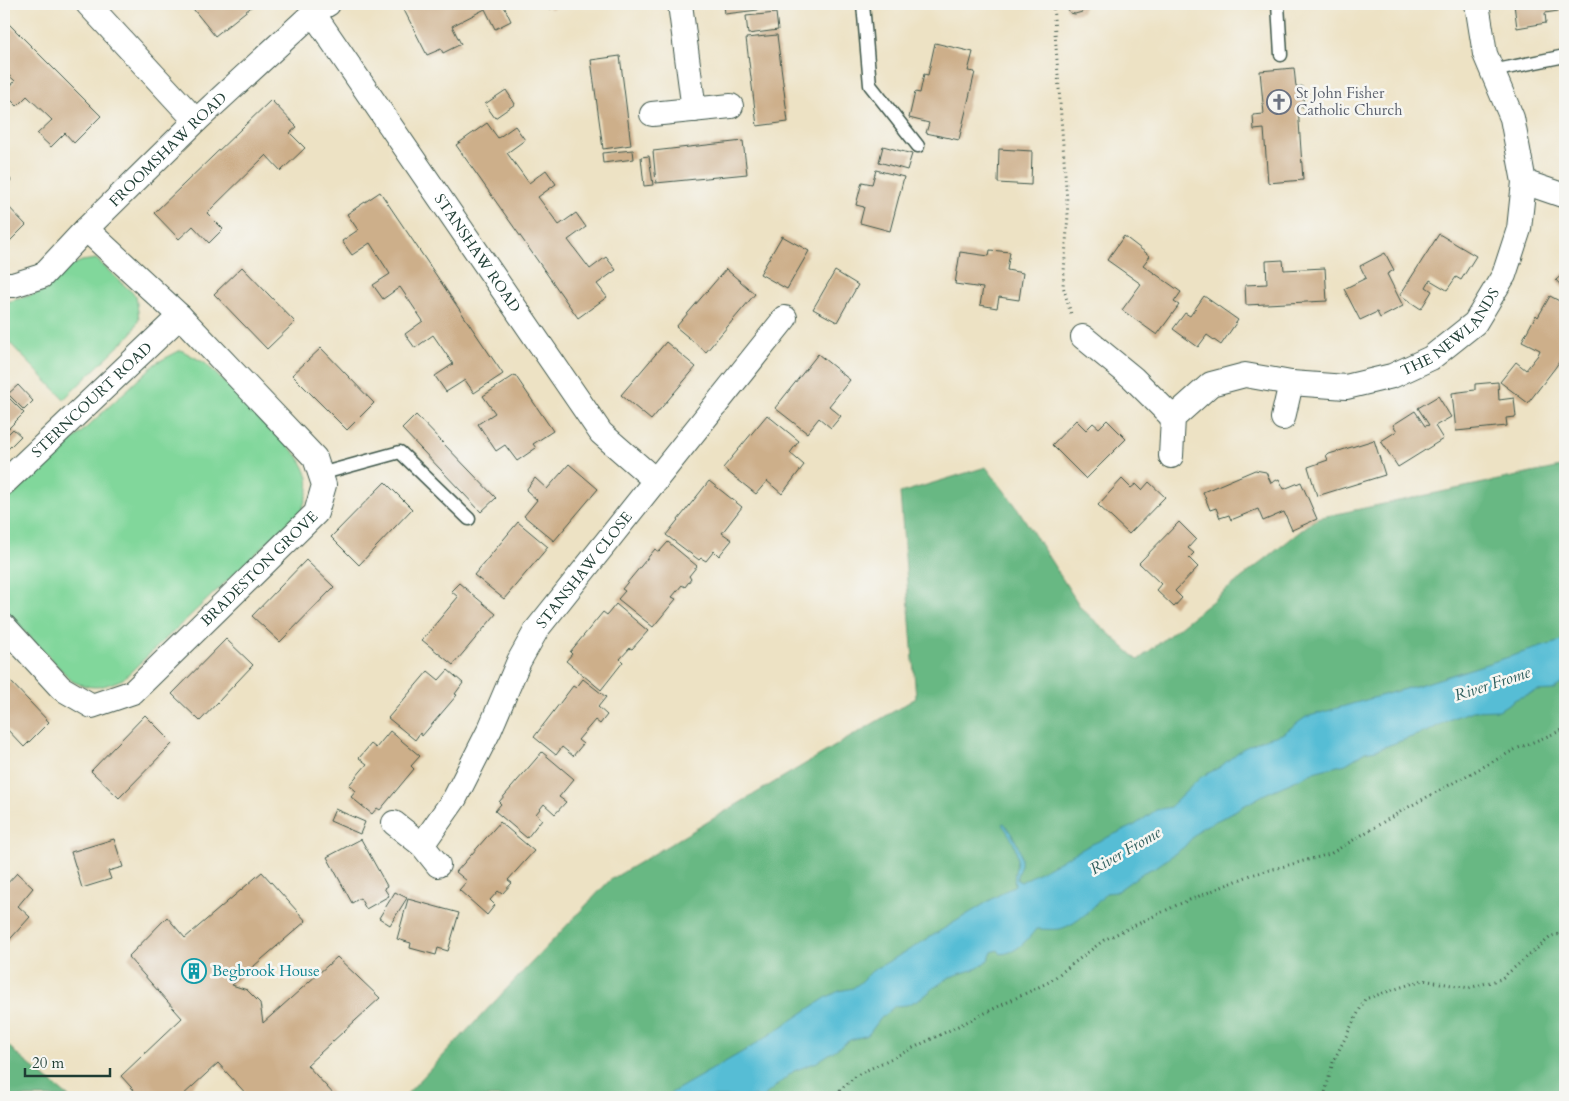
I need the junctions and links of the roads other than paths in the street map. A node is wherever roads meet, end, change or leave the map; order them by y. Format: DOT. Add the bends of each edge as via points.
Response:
graph roads {
  1 [pos="88,4"];
  2 [pos="680,4"];
  3 [pos="862,4"];
  4 [pos="1278,4"];
  5 [pos="1477,4"];
  6 [pos="321,8"];
  7 [pos="1281,55"];
  8 [pos="1565,56"];
  9 [pos="1492,71"];
  10 [pos="731,106"];
  11 [pos="694,110"];
  12 [pos="652,114"];
  13 [pos="196,121"];
  14 [pos="918,146"];
  15 [pos="1524,182"];
  16 [pos="1565,196"];
  17 [pos="86,229"];
  18 [pos="4,285"];
  19 [pos="180,316"];
  20 [pos="785,318"];
  21 [pos="1084,337"];
  22 [pos="1291,383"];
  23 [pos="1173,418"];
  24 [pos="1283,418"];
  25 [pos="1171,456"];
  26 [pos="320,474"];
  27 [pos="656,481"];
  28 [pos="4,483"];
  29 [pos="469,519"];
  30 [pos="4,626"];
  31 [pos="394,823"];
  32 [pos="422,845"];
  33 [pos="438,865"];
  1 -- 13 [label="street"];
  2 -- 11 [label="street"];
  3 -- 14 [label="lane" via="870,85"];
  4 -- 7 [label="lane"];
  5 -- 9 [label="street, THE NEWLANDS" via="1485,54"];
  6 -- 13 [label="street, FROOMSHAW ROAD"];
  6 -- 27 [label="street, STANSHAW ROAD" via="601,433"];
  8 -- 9 [label="lane"];
  9 -- 15 [label="street, THE NEWLANDS" via="1512,118"];
  10 -- 11 [label="street"];
  11 -- 12 [label="street"];
  13 -- 17 [label="street, FROOMSHAW ROAD"];
  15 -- 16 [label="street"];
  15 -- 22 [label="street, THE NEWLANDS" via="1519,229 1504,275 1475,323 1431,358 1392,376 1346,387"];
  17 -- 18 [label="street, FROOMSHAW ROAD" via="42,276"];
  17 -- 19 [label="street, BRADESTON GROVE"];
  19 -- 26 [label="street, BRADESTON GROVE" via="315,458"];
  19 -- 28 [label="street, STERNCOURT ROAD"];
  20 -- 27 [label="street, STANSHAW CLOSE"];
  21 -- 23 [label="street" via="1133,378"];
  22 -- 23 [label="street, THE NEWLANDS" via="1245,375 1211,384"];
  22 -- 24 [label="street"];
  23 -- 25 [label="street"];
  26 -- 29 [label="lane" via="400,452"];
  26 -- 30 [label="street, BRADESTON GROVE" via="324,485 316,513 133,692 92,706 61,688"];
  27 -- 32 [label="street, STANSHAW CLOSE" via="537,629 456,798"];
  31 -- 32 [label="street"];
  32 -- 33 [label="street"];
}
